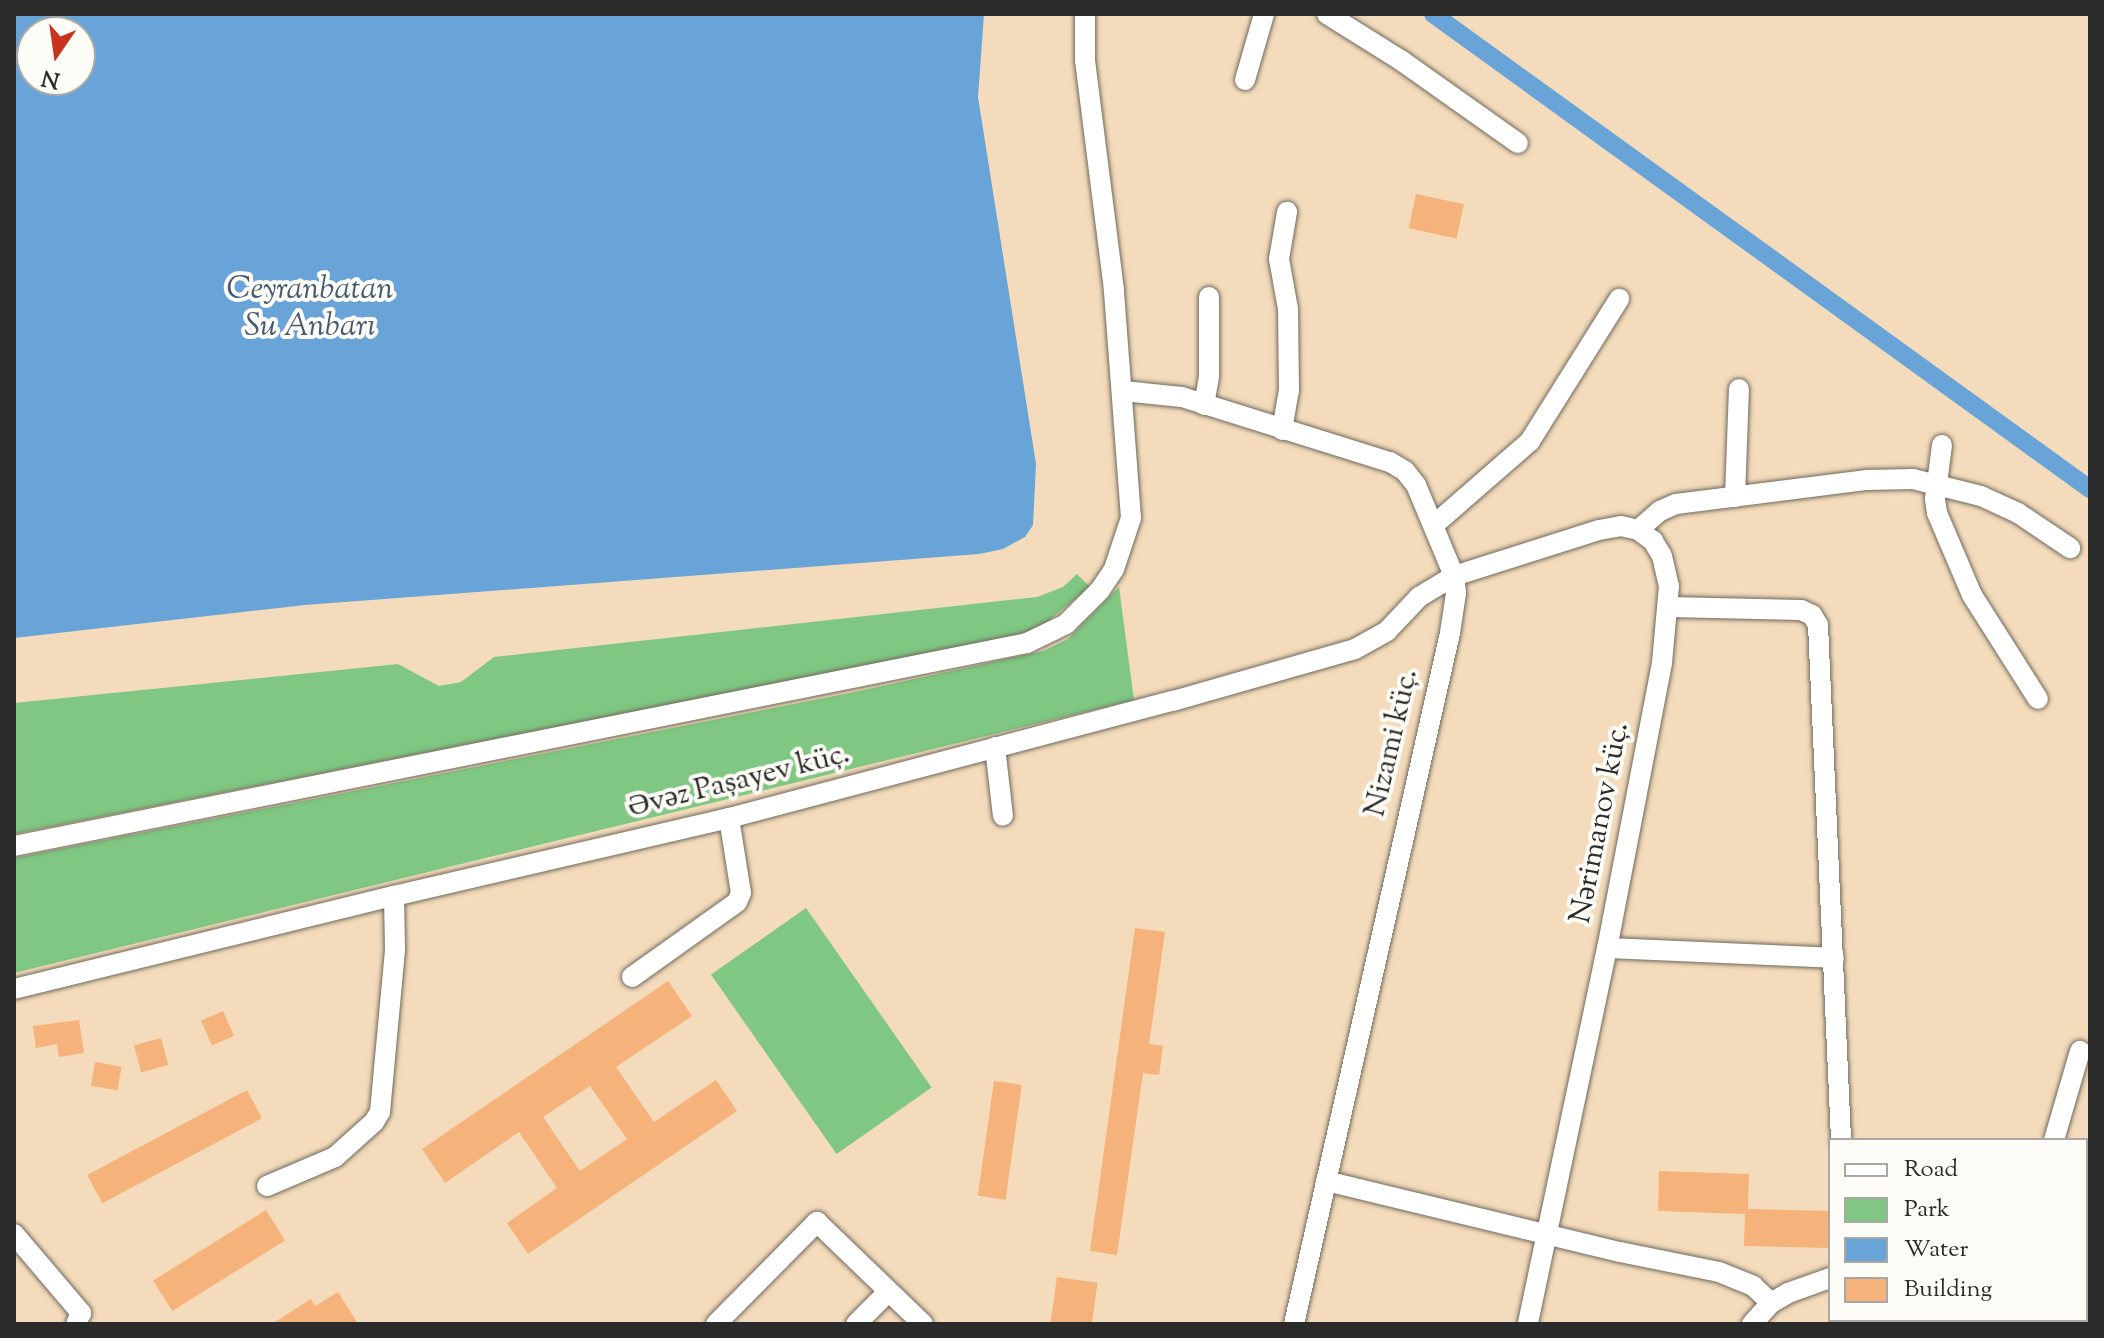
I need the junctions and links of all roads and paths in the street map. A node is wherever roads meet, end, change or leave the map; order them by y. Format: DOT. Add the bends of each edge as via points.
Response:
graph roads {
  1 [pos="1085,14"];
  2 [pos="1264,14"];
  3 [pos="1327,14"];
  4 [pos="1245,80"];
  5 [pos="1518,143"];
  6 [pos="1287,212"];
  7 [pos="1209,297"];
  8 [pos="1619,299"];
  9 [pos="1739,389"];
  10 [pos="1123,391"];
  11 [pos="1204,405"];
  12 [pos="1282,430"];
  13 [pos="1942,445"];
  14 [pos="1937,484"];
  15 [pos="1735,497"];
  16 [pos="1435,524"];
  17 [pos="1638,530"];
  18 [pos="2070,548"];
  19 [pos="1454,576"];
  20 [pos="1669,607"];
  21 [pos="2038,699"];
  22 [pos="995,747"];
  23 [pos="1003,816"];
  24 [pos="729,818"];
  25 [pos="14,846"];
  26 [pos="394,896"];
  27 [pos="1607,948"];
  28 [pos="1834,958"];
  29 [pos="632,977"];
  30 [pos="14,989"];
  31 [pos="2080,1051"];
  32 [pos="1841,1138"];
  33 [pos="2055,1138"];
  34 [pos="1326,1181"];
  35 [pos="267,1186"];
  36 [pos="1548,1233"];
  37 [pos="14,1234"];
  38 [pos="1828,1279"];
  39 [pos="888,1292"];
  40 [pos="1771,1303"];
  41 [pos="900,1316"];
  42 [pos="76,1324"];
  43 [pos="716,1324"];
  44 [pos="856,1324"];
  45 [pos="923,1324"];
  46 [pos="1294,1324"];
  47 [pos="1528,1324"];
  48 [pos="1752,1324"];
  1 -- 10 [label="street" via="1085,60"];
  2 -- 4 [label="street"];
  3 -- 5 [label="street"];
  6 -- 12 [label="street" via="1279,259 1288,309 1289,376"];
  7 -- 11 [label="street"];
  8 -- 16 [label="street" via="1530,441"];
  9 -- 15 [label="street"];
  10 -- 11 [label="street, Nizami küç." via="1153,392"];
  10 -- 25 [label="street" via="1131,498 1127,536 1100,590 1080,613 1047,636"];
  11 -- 12 [label="street, Nizami küç."];
  12 -- 16 [label="street, Nizami küç." via="1405,471"];
  13 -- 14 [label="street"];
  14 -- 15 [label="street" via="1867,480"];
  14 -- 18 [label="street" via="2018,513"];
  14 -- 21 [label="street" via="1937,513 1958,566"];
  15 -- 17 [label="street" via="1676,504"];
  16 -- 19 [label="street, Nizami küç."];
  17 -- 19 [label="street" via="1599,530"];
  17 -- 20 [label="street, Nərimanov küç." via="1662,556"];
  19 -- 22 [label="street, Əvəz Paşayev küç." via="1419,597 1387,631 1355,649"];
  19 -- 34 [label="street, Nizami küç." via="1450,633"];
  20 -- 27 [label="street, Nərimanov küç."];
  20 -- 28 [label="street" via="1801,610 1818,625"];
  22 -- 23 [label="street"];
  22 -- 24 [label="street, Əvəz Paşayev küç."];
  24 -- 26 [label="street, Əvəz Paşayev küç."];
  24 -- 29 [label="street" via="741,893 737,902"];
  26 -- 30 [label="street, Əvəz Paşayev küç."];
  26 -- 35 [label="street" via="395,949 380,1112 335,1157"];
  27 -- 28 [label="street"];
  27 -- 36 [label="street, Nərimanov küç."];
  28 -- 32 [label="street"];
  31 -- 33 [label="street"];
  34 -- 36 [label="street"];
  34 -- 46 [label="street, Nizami küç."];
  36 -- 40 [label="street" via="1719,1272 1753,1286"];
  36 -- 47 [label="street, Nərimanov küç."];
  37 -- 42 [label="street" via="81,1313"];
  38 -- 40 [label="street"];
  39 -- 41 [label="street"];
  39 -- 43 [label="street" via="817,1222"];
  39 -- 44 [label="street"];
  40 -- 48 [label="street"];
  41 -- 45 [label="street"];
}
